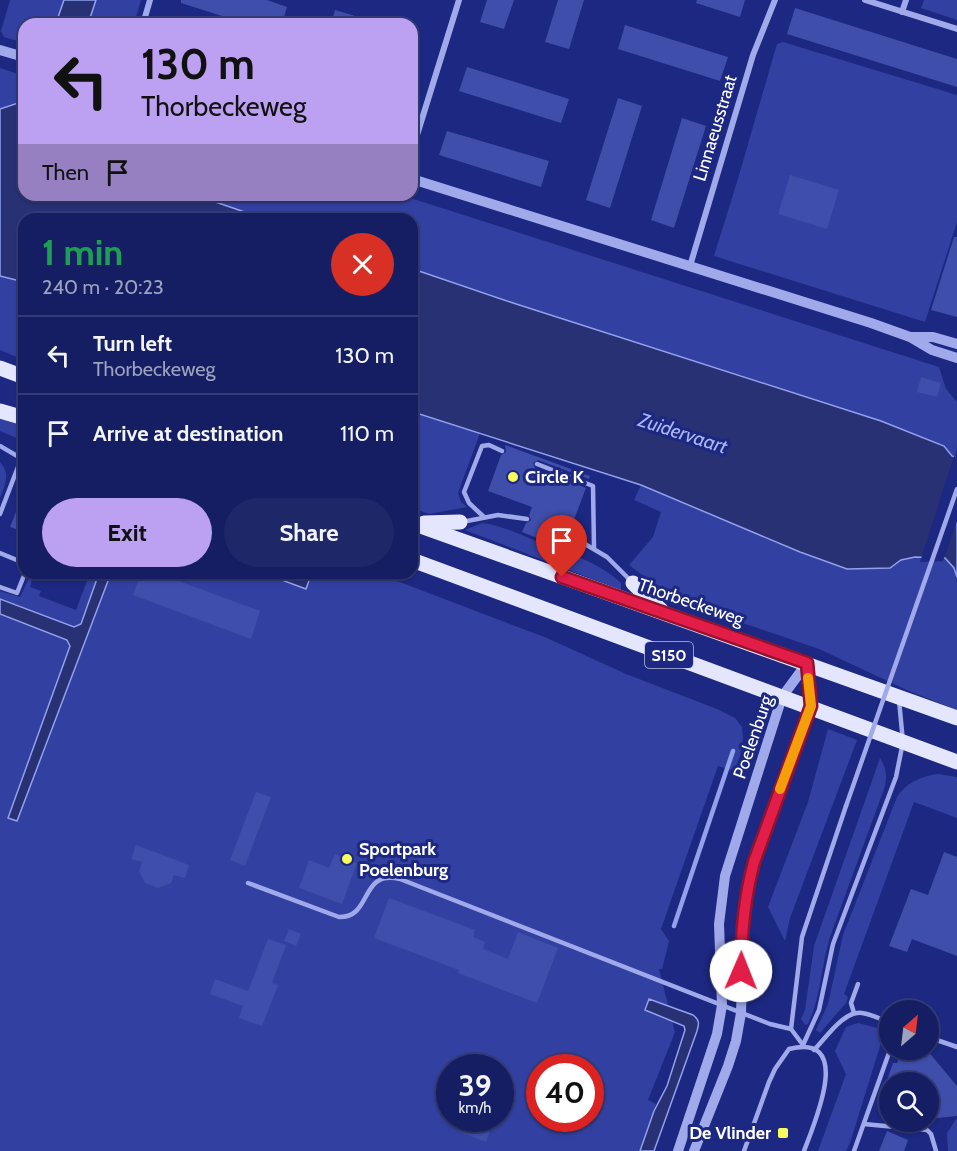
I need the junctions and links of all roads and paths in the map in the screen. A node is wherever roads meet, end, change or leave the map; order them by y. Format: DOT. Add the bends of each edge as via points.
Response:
graph roads {
  1 [pos="150,0"];
  2 [pos="459,0"];
  3 [pos="775,0"];
  4 [pos="865,0"];
  5 [pos="906,0"];
  6 [pos="903,12"];
  7 [pos="145,18"];
  8 [pos="957,29"];
  9 [pos="0,50"];
  10 [pos="18,55"];
  11 [pos="418,132"];
  12 [pos="418,181"];
  13 [pos="690,266"];
  14 [pos="910,337"];
  15 [pos="957,344"];
  16 [pos="957,358"];
  17 [pos="0,368"];
  18 [pos="18,375"];
  19 [pos="0,411"];
  20 [pos="18,416"];
  21 [pos="0,446"];
  22 [pos="502,451"];
  23 [pos="18,457"];
  24 [pos="537,464"];
  25 [pos="18,470"];
  26 [pos="957,489"];
  27 [pos="0,514"];
  28 [pos="483,517"];
  29 [pos="527,519"];
  30 [pos="460,522"];
  31 [pos="418,523"];
  32 [pos="418,525"];
  33 [pos="568,534"];
  34 [pos="594,548"];
  35 [pos="0,554"];
  36 [pos="18,561"];
  37 [pos="418,562"];
  38 [pos="23,579"];
  39 [pos="633,583"];
  40 [pos="0,587"];
  41 [pos="668,615"];
  42 [pos="807,663"];
  43 [pos="782,697"];
  44 [pos="898,697"];
  45 [pos="811,706"];
  46 [pos="957,718"];
  47 [pos="903,742"];
  48 [pos="957,762"];
  49 [pos="248,883"];
  50 [pos="858,984"];
  51 [pos="722,1005"];
  52 [pos="741,1013"];
  53 [pos="854,1013"];
  54 [pos="879,1019"];
  55 [pos="791,1029"];
  56 [pos="939,1041"];
  57 [pos="803,1046"];
  58 [pos="957,1047"];
  59 [pos="814,1050"];
  60 [pos="886,1060"];
  61 [pos="864,1124"];
  62 [pos="678,1151"];
  63 [pos="694,1151"];
  64 [pos="744,1151"];
  65 [pos="804,1151"];
  66 [pos="854,1151"];
  67 [pos="936,1151"];
  1 -- 7 [label="street"];
  2 -- 11 [label="street"];
  3 -- 13 [label="street, Linnaeusstraat" via="753,55"];
  4 -- 6 [label="street"];
  5 -- 6 [label="street"];
  6 -- 8 [label="street"];
  9 -- 10 [label="street"];
  12 -- 13 [label="street"];
  13 -- 14 [label="street"];
  14 -- 15 [label="street" via="933,337"];
  14 -- 16 [label="street"];
  17 -- 18 [label="main road"];
  19 -- 20 [label="main road"];
  21 -- 23 [label="lane"];
  22 -- 28 [label="lane" via="482,446 464,492"];
  24 -- 34 [label="lane" via="593,486"];
  25 -- 27 [label="lane"];
  26 -- 55 [label="lane, bridge" via="802,937"];
  28 -- 29 [label="lane"];
  28 -- 30 [label="lane"];
  30 -- 31 [label="main road"];
  32 -- 41 [label="main road, Thorbeckeweg / S150"];
  33 -- 34 [label="lane, Thorbeckeweg"];
  34 -- 39 [label="lane, Thorbeckeweg"];
  35 -- 36 [label="lane"];
  37 -- 43 [label="main road, S150"];
  38 -- 40 [label="lane" via="17,593"];
  39 -- 41 [label="main road"];
  41 -- 42 [label="main road, Thorbeckeweg / S150"];
  42 -- 43 [label="street, Poelenburg"];
  42 -- 44 [label="main road, Thorbeckeweg / S150"];
  42 -- 45 [label="street"];
  43 -- 45 [label="main road, S150"];
  43 -- 51 [label="street, Poelenburg" via="725,876 719,924"];
  44 -- 46 [label="main road, Thorbeckeweg / S150"];
  44 -- 47 [label="lane"];
  45 -- 47 [label="main road, S150"];
  45 -- 52 [label="street" via="748,883 741,937"];
  47 -- 48 [label="main road, S150"];
  47 -- 57 [label="lane" via="896,777 833,944 819,1010"];
  49 -- 51 [label="lane" via="347,917 355,913 376,881 400,879"];
  50 -- 53 [label="lane" via="851,1003"];
  51 -- 52 [label="lane"];
  51 -- 62 [label="street, Poelenburg" via="717,1034"];
  52 -- 55 [label="lane"];
  52 -- 63 [label="street" via="728,1066"];
  53 -- 54 [label="lane"];
  53 -- 59 [label="lane"];
  55 -- 57 [label="lane"];
  56 -- 58 [label="lane"];
  57 -- 59 [label="lane"];
  57 -- 64 [label="lane" via="789,1049 775,1070"];
  59 -- 65 [label="lane" via="822,1056 827,1075"];
  60 -- 61 [label="lane"];
  61 -- 66 [label="lane"];
  61 -- 67 [label="lane" via="927,1130"];
}
